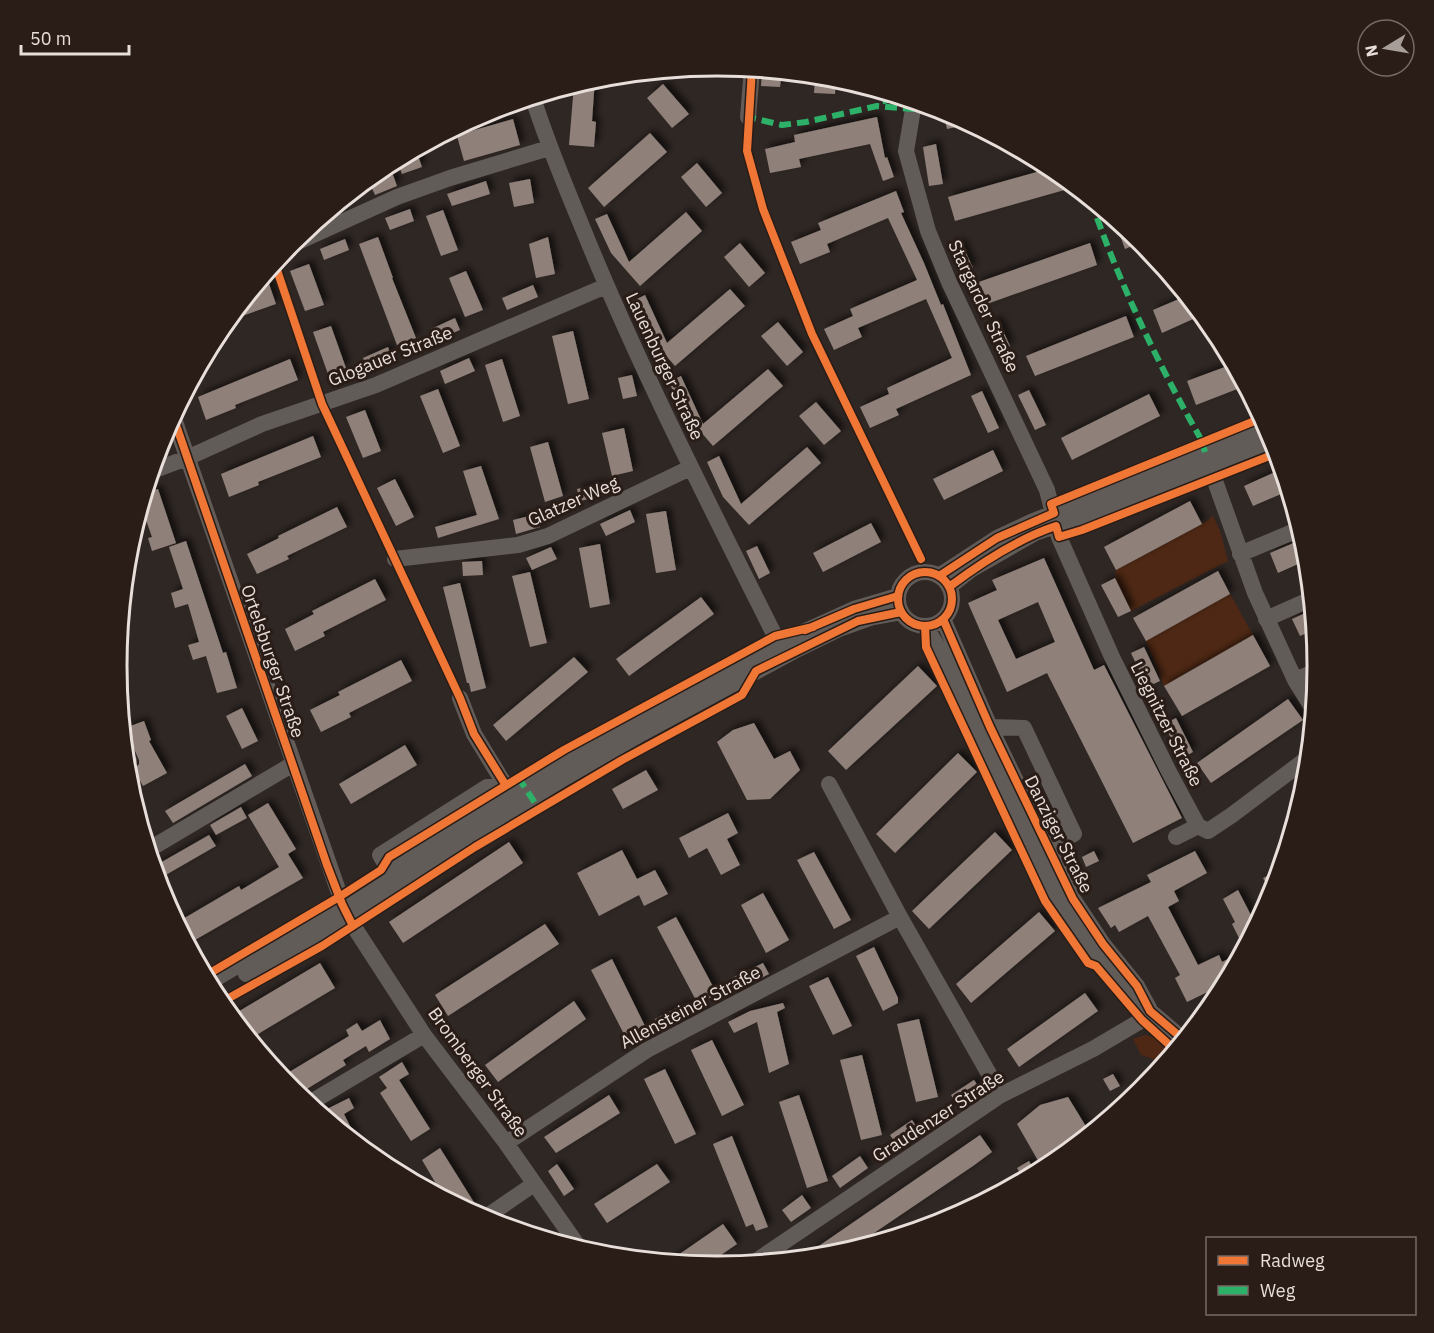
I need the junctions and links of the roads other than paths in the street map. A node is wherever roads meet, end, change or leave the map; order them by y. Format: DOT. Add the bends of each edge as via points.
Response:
graph roads {
  1 [pos="751,78"];
  2 [pos="535,106"];
  3 [pos="913,110"];
  4 [pos="748,117"];
  5 [pos="549,148"];
  6 [pos="317,233"];
  7 [pos="606,286"];
  8 [pos="177,429"];
  9 [pos="1258,433"];
  10 [pos="1263,443"];
  11 [pos="187,458"];
  12 [pos="1207,458"];
  13 [pos="162,467"];
  14 [pos="690,468"];
  15 [pos="1055,520"];
  16 [pos="1292,533"];
  17 [pos="1240,554"];
  18 [pos="395,559"];
  19 [pos="944,582"];
  20 [pos="1303,602"];
  21 [pos="900,604"];
  22 [pos="943,619"];
  23 [pos="1266,619"];
  24 [pos="925,626"];
  25 [pos="792,650"];
  26 [pos="1307,675"];
  27 [pos="1295,680"];
  28 [pos="460,698"];
  29 [pos="1306,698"];
  30 [pos="990,727"];
  31 [pos="292,764"];
  32 [pos="1299,765"];
  33 [pos="829,784"];
  34 [pos="512,795"];
  35 [pos="1198,826"];
  36 [pos="1176,837"];
  37 [pos="1029,843"];
  38 [pos="155,846"];
  39 [pos="1047,848"];
  40 [pos="344,910"];
  41 [pos="900,917"];
  42 [pos="216,979"];
  43 [pos="221,987"];
  44 [pos="1150,1011"];
  45 [pos="424,1035"];
  46 [pos="1178,1035"];
  47 [pos="1001,1095"];
  48 [pos="316,1099"];
  49 [pos="506,1143"];
  50 [pos="534,1184"];
  51 [pos="492,1213"];
  52 [pos="572,1238"];
  53 [pos="766,1254"];
  1 -- 4 [label="street"];
  2 -- 5 [label="street, Lauenburger Straße"];
  3 -- 15 [label="street, Stargarder Straße" via="906,152 928,231 1047,490"];
  5 -- 6 [label="street" via="397,197"];
  5 -- 7 [label="street, Lauenburger Straße"];
  7 -- 11 [label="street, Glogauer Straße" via="376,385 262,424"];
  7 -- 14 [label="street, Lauenburger Straße"];
  8 -- 11 [label="street, Ortelsburger Straße"];
  9 -- 12 [label="street"];
  10 -- 12 [label="street"];
  11 -- 13 [label="street, Glogauer Straße"];
  11 -- 31 [label="street, Ortelsburger Straße"];
  12 -- 15 [label="street"];
  12 -- 17 [label="street"];
  14 -- 18 [label="street, Glatzer Weg" via="548,536 518,545"];
  14 -- 25 [label="street, Lauenburger Straße"];
  15 -- 19 [label="street"];
  15 -- 35 [label="street, Liegnitzer Straße" via="1112,657"];
  16 -- 17 [label="street"];
  17 -- 23 [label="street"];
  19 -- 21 [label="street" via="925,572 910,576 900,589"];
  19 -- 22 [label="street" via="951,605"];
  20 -- 23 [label="street"];
  21 -- 24 [label="street" via="912,622"];
  21 -- 25 [label="street" via="854,609"];
  22 -- 24 [label="street"];
  22 -- 30 [label="street, Danziger Straße"];
  23 -- 27 [label="street"];
  24 -- 37 [label="street, Danziger Straße" via="949,665"];
  25 -- 34 [label="street" via="587,747"];
  26 -- 27 [label="street"];
  27 -- 29 [label="street"];
  28 -- 34 [label="street" via="472,730"];
  30 -- 39 [label="street, Danziger Straße"];
  30 -- 39 [label="street" via="1024,728 1074,834"];
  31 -- 38 [label="street"];
  31 -- 40 [label="street, Ortelsburger Straße"];
  32 -- 35 [label="street" via="1208,831"];
  33 -- 41 [label="street"];
  34 -- 40 [label="street"];
  34 -- 40 [label="street" via="390,872"];
  35 -- 36 [label="street"];
  37 -- 39 [label="street"];
  37 -- 44 [label="street, Danziger Straße" via="1063,908 1102,964 1127,994"];
  39 -- 44 [label="street, Danziger Straße" via="1073,899 1137,986"];
  40 -- 42 [label="street"];
  40 -- 43 [label="street"];
  40 -- 45 [label="street, Bromberger Straße"];
  41 -- 47 [label="street"];
  41 -- 49 [label="street, Allensteiner Straße" via="647,1050"];
  44 -- 46 [label="street, Danziger Straße"];
  44 -- 47 [label="street, Graudenzer Straße" via="1142,1020 1093,1049"];
  45 -- 48 [label="street"];
  45 -- 49 [label="street, Bromberger Straße"];
  47 -- 53 [label="street, Graudenzer Straße"];
  49 -- 50 [label="street, Bromberger Straße"];
  50 -- 51 [label="street"];
  50 -- 52 [label="street, Bromberger Straße"];
}
